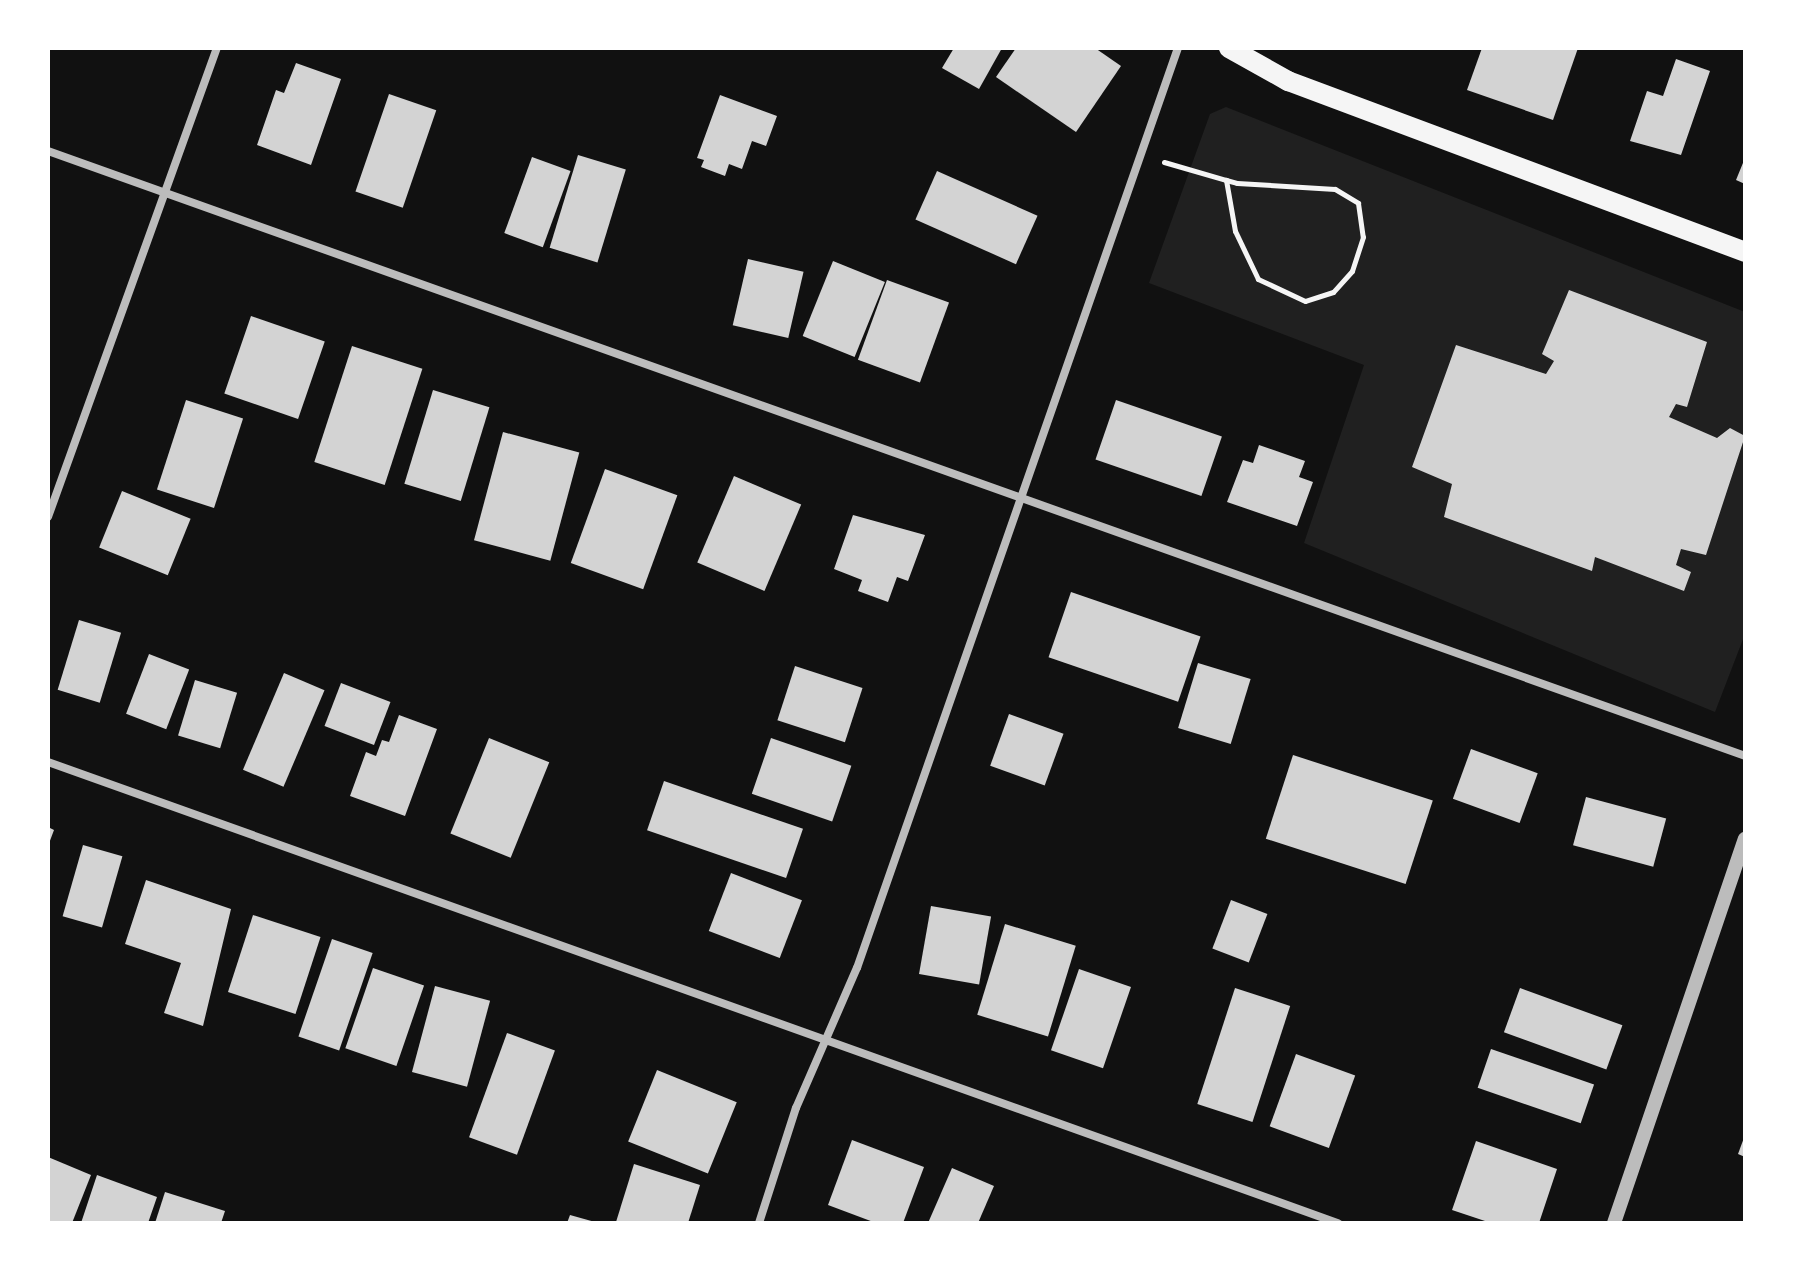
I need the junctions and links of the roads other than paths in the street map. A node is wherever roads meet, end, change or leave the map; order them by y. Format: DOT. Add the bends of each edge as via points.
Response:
graph roads {
  1 [pos="217,48"];
  2 [pos="1178,48"];
  3 [pos="1229,48"];
  4 [pos="48,151"];
  5 [pos="167,193"];
  6 [pos="1745,252"];
  7 [pos="1023,495"];
  8 [pos="48,517"];
  9 [pos="1745,756"];
  10 [pos="48,762"];
  11 [pos="1745,839"];
  12 [pos="825,1038"];
  13 [pos="759,1223"];
  14 [pos="1338,1223"];
  15 [pos="1614,1223"];
  1 -- 5 [label="street"];
  2 -- 7 [label="street"];
  3 -- 6 [label="main road" via="1288,81"];
  4 -- 5 [label="street"];
  5 -- 7 [label="street"];
  5 -- 8 [label="street"];
  7 -- 9 [label="street"];
  7 -- 12 [label="street" via="857,968"];
  10 -- 12 [label="street"];
  11 -- 15 [label="street"];
  12 -- 13 [label="street"];
  12 -- 14 [label="street"];
}
